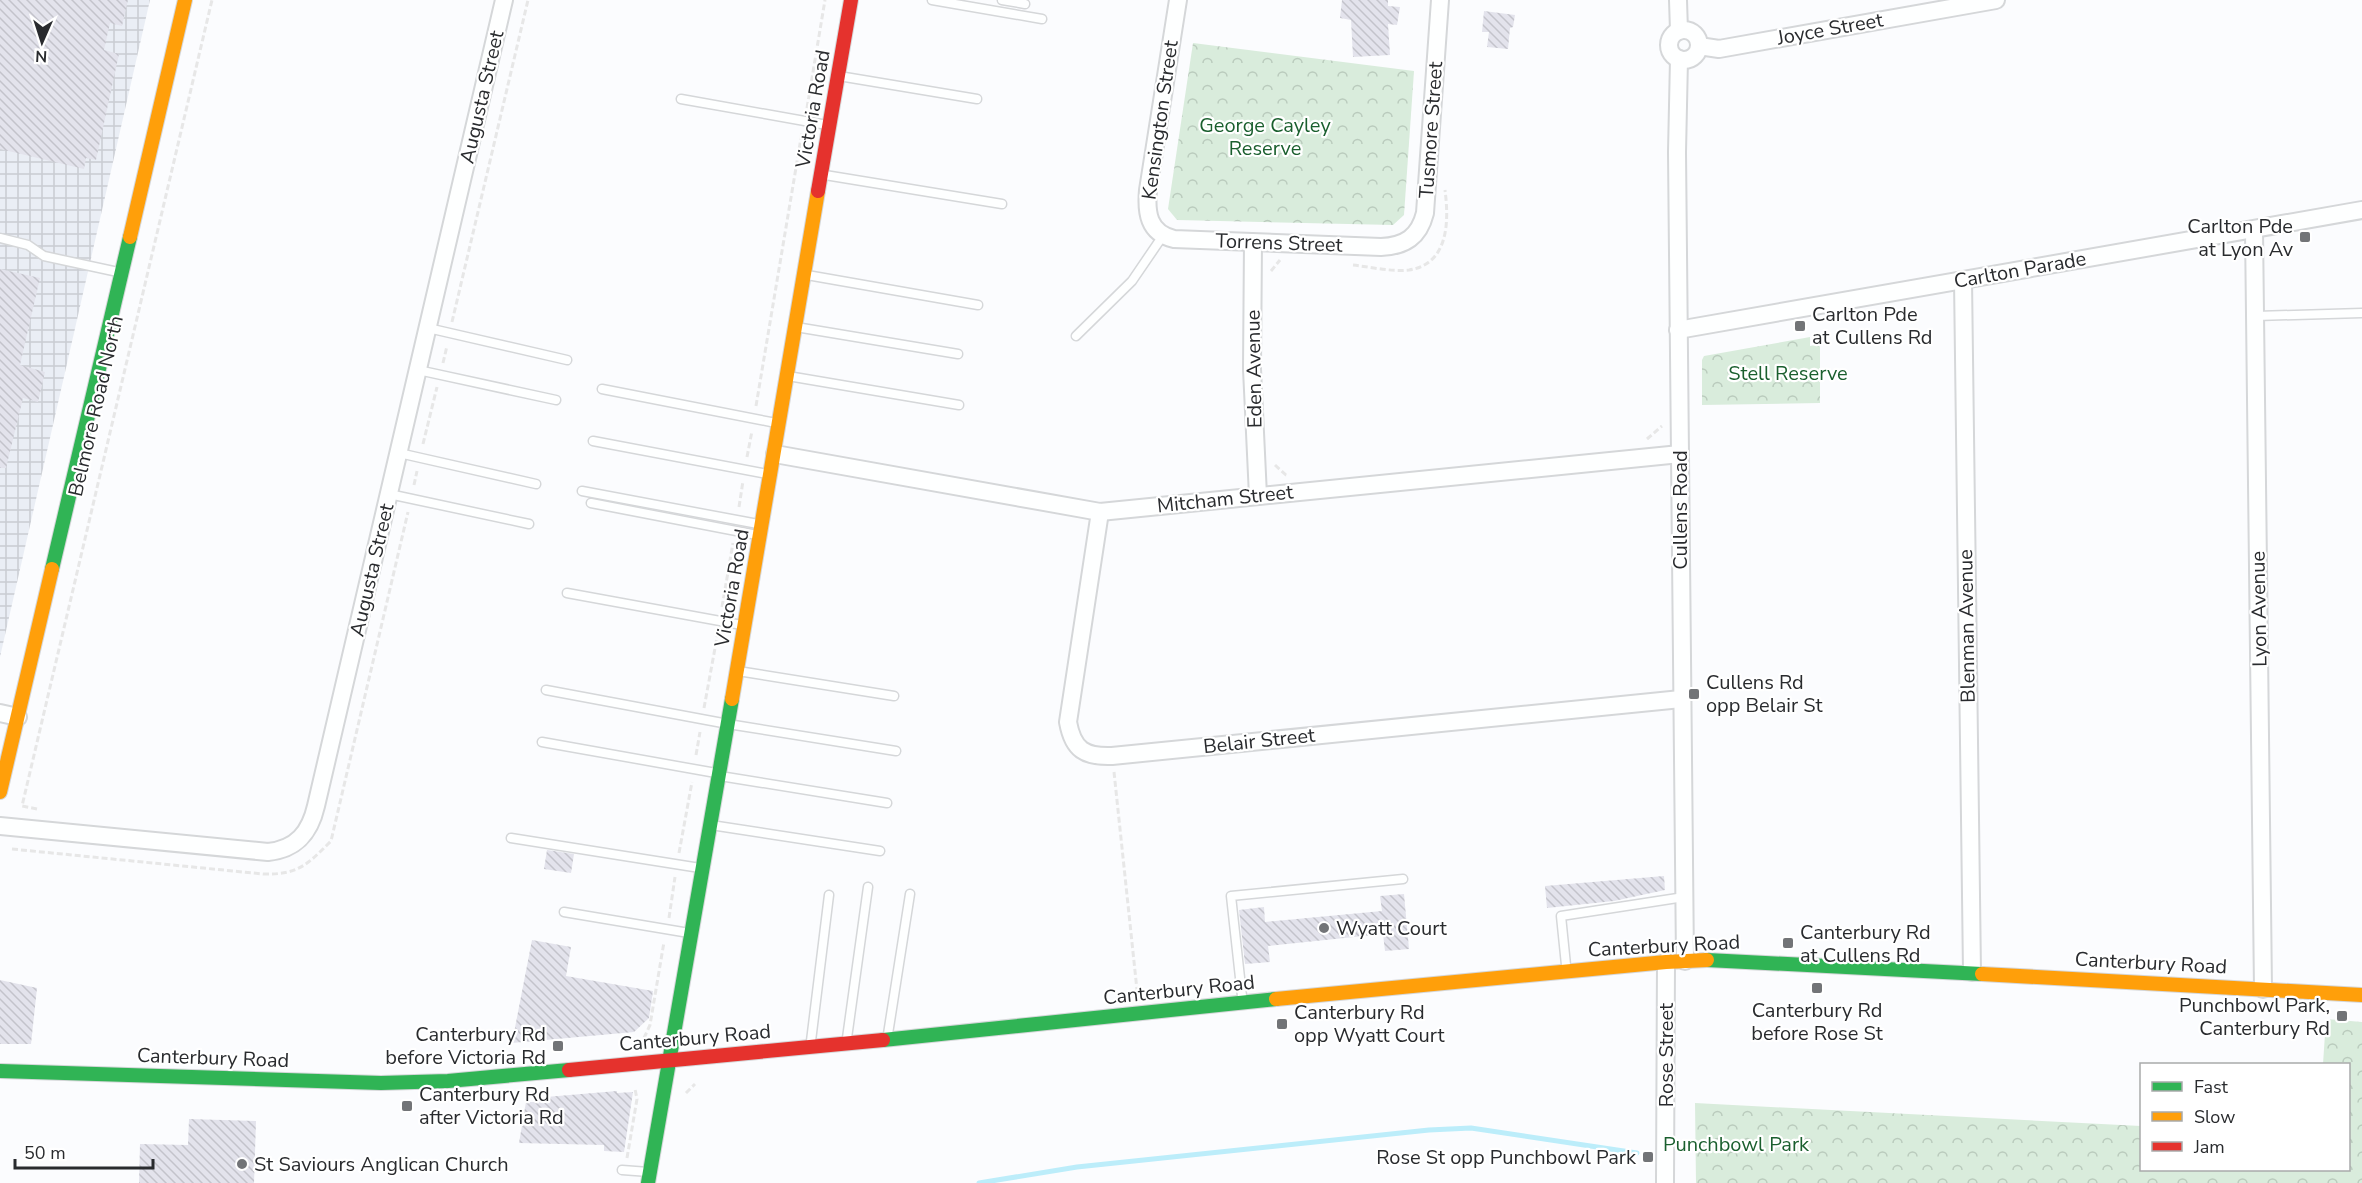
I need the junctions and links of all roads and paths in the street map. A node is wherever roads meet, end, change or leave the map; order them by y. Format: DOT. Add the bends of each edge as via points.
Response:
graph roads {
  1 [pos="186,0"];
  2 [pos="212,0"];
  3 [pos="504,0"];
  4 [pos="851,0"];
  5 [pos="932,0"];
  6 [pos="1002,0"];
  7 [pos="1178,0"];
  8 [pos="1440,0"];
  9 [pos="1678,0"];
  10 [pos="1995,0"];
  11 [pos="1025,4"];
  12 [pos="1042,19"];
  13 [pos="1679,31"];
  14 [pos="1699,46"];
  15 [pos="1679,59"];
  16 [pos="839,76"];
  17 [pos="681,99"];
  18 [pos="977,99"];
  19 [pos="830,126"];
  20 [pos="822,174"];
  21 [pos="1445,182"];
  22 [pos="1002,204"];
  23 [pos="2362,210"];
  24 [pos="2254,230"];
  25 [pos="1162,237"];
  26 [pos="0,238"];
  27 [pos="1253,243"];
  28 [pos="1395,246"];
  29 [pos="1281,260"];
  30 [pos="1345,264"];
  31 [pos="122,273"];
  32 [pos="1269,273"];
  33 [pos="805,275"];
  34 [pos="1963,280"];
  35 [pos="978,305"];
  36 [pos="2362,313"];
  37 [pos="2256,316"];
  38 [pos="796,327"];
  39 [pos="428,328"];
  40 [pos="1678,330"];
  41 [pos="1076,336"];
  42 [pos="958,354"];
  43 [pos="567,360"];
  44 [pos="418,370"];
  45 [pos="788,376"];
  46 [pos="602,389"];
  47 [pos="556,400"];
  48 [pos="959,405"];
  49 [pos="779,423"];
  50 [pos="1663,425"];
  51 [pos="1640,439"];
  52 [pos="593,441"];
  53 [pos="399,453"];
  54 [pos="774,454"];
  55 [pos="1680,454"];
  56 [pos="1274,464"];
  57 [pos="771,474"];
  58 [pos="1297,474"];
  59 [pos="536,484"];
  60 [pos="582,491"];
  61 [pos="389,494"];
  62 [pos="1258,496"];
  63 [pos="591,503"];
  64 [pos="1100,512"];
  65 [pos="529,524"];
  66 [pos="761,531"];
  67 [pos="567,593"];
  68 [pos="745,626"];
  69 [pos="737,671"];
  70 [pos="546,690"];
  71 [pos="894,696"];
  72 [pos="1681,699"];
  73 [pos="0,713"];
  74 [pos="18,717"];
  75 [pos="728,724"];
  76 [pos="542,742"];
  77 [pos="896,751"];
  78 [pos="1112,756"];
  79 [pos="719,775"];
  80 [pos="0,792"];
  81 [pos="887,803"];
  82 [pos="37,809"];
  83 [pos="711,825"];
  84 [pos="0,826"];
  85 [pos="511,838"];
  86 [pos="880,851"];
  87 [pos="703,868"];
  88 [pos="1403,879"];
  89 [pos="868,887"];
  90 [pos="910,894"];
  91 [pos="829,895"];
  92 [pos="1684,897"];
  93 [pos="564,912"];
  94 [pos="692,934"];
  95 [pos="1685,961"];
  96 [pos="1666,962"];
  97 [pos="1566,971"];
  98 [pos="1972,972"];
  99 [pos="2263,989"];
  100 [pos="1138,991"];
  101 [pos="2362,995"];
  102 [pos="1243,1002"];
  103 [pos="887,1040"];
  104 [pos="846,1044"];
  105 [pos="810,1048"];
  106 [pos="670,1060"];
  107 [pos="0,1071"];
  108 [pos="635,1089"];
  109 [pos="623,1170"];
  110 [pos="649,1178"];
  111 [pos="1665,1183"];
  1 -- 31 [label="main road, Belmore Road North"];
  2 -- 82 [label="path, Belmore Road North" via="22,806"];
  3 -- 39 [label="street, Augusta Street"];
  4 -- 16 [label="main road, Victoria Road"];
  5 -- 12 [label="lane"];
  6 -- 11 [label="lane"];
  7 -- 25 [label="street, Kensington Street" via="1148,197 1149,218"];
  8 -- 28 [label="street, Tusmore Street" via="1425,213 1416,234"];
  9 -- 13 [label="street"];
  10 -- 14 [label="street, Joyce Street" via="1719,49"];
  13 -- 14 [label="street" via="1691,32"];
  13 -- 15 [label="street" via="1671,38 1669,48"];
  14 -- 15 [label="street" via="1692,58"];
  15 -- 40 [label="street, Cullens Road"];
  16 -- 18 [label="lane"];
  16 -- 19 [label="main road, Victoria Road"];
  17 -- 19 [label="lane"];
  19 -- 20 [label="main road, Victoria Road"];
  20 -- 22 [label="lane"];
  20 -- 33 [label="main road, Victoria Road"];
  21 -- 30 [label="path" via="1448,222 1441,248 1432,259 1408,270"];
  23 -- 24 [label="street, Carlton Parade"];
  24 -- 34 [label="street, Carlton Parade"];
  24 -- 37 [label="street, Lyon Avenue"];
  25 -- 27 [label="street, Torrens Street"];
  25 -- 41 [label="lane" via="1132,281"];
  26 -- 31 [label="lane" via="28,245 44,256"];
  27 -- 28 [label="street, Torrens Street"];
  27 -- 62 [label="street, Eden Avenue" via="1252,369"];
  29 -- 32 [label="path"];
  31 -- 74 [label="main road, Belmore Road North"];
  33 -- 35 [label="lane"];
  33 -- 38 [label="main road, Victoria Road"];
  34 -- 40 [label="street, Carlton Parade"];
  34 -- 98 [label="street, Blenman Avenue"];
  36 -- 37 [label="lane"];
  37 -- 99 [label="street, Lyon Avenue"];
  38 -- 42 [label="lane"];
  38 -- 45 [label="main road, Victoria Road"];
  39 -- 43 [label="lane"];
  39 -- 44 [label="street, Augusta Street"];
  40 -- 55 [label="street, Cullens Road"];
  44 -- 47 [label="lane"];
  44 -- 53 [label="street, Augusta Street"];
  45 -- 48 [label="lane"];
  45 -- 49 [label="main road, Victoria Road"];
  46 -- 49 [label="lane"];
  49 -- 54 [label="main road, Victoria Road"];
  50 -- 51 [label="path" via="1649,438"];
  52 -- 57 [label="lane"];
  53 -- 59 [label="lane"];
  53 -- 61 [label="street, Augusta Street"];
  54 -- 57 [label="main road, Victoria Road"];
  54 -- 64 [label="street, Mitcham Street"];
  55 -- 62 [label="street, Mitcham Street"];
  55 -- 72 [label="street, Cullens Road"];
  56 -- 58 [label="path" via="1286,475"];
  57 -- 66 [label="main road, Victoria Road"];
  60 -- 66 [label="lane"];
  61 -- 65 [label="lane"];
  61 -- 84 [label="street, Augusta Street" via="313,821 300,840 289,848 268,852"];
  62 -- 64 [label="street, Mitcham Street"];
  63 -- 66 [label="lane"];
  64 -- 78 [label="street, Belair Street" via="1068,722 1073,740 1085,753"];
  66 -- 68 [label="main road, Victoria Road"];
  67 -- 68 [label="lane"];
  68 -- 69 [label="main road, Victoria Road"];
  69 -- 71 [label="lane"];
  69 -- 75 [label="main road, Victoria Road"];
  70 -- 75 [label="lane"];
  72 -- 78 [label="street, Belair Street"];
  72 -- 92 [label="street, Cullens Road"];
  73 -- 74 [label="street"];
  74 -- 80 [label="main road, Belmore Road North"];
  75 -- 77 [label="lane"];
  75 -- 79 [label="main road, Victoria Road"];
  76 -- 79 [label="lane"];
  78 -- 100 [label="path"];
  79 -- 81 [label="lane"];
  79 -- 83 [label="main road, Victoria Road"];
  83 -- 86 [label="lane"];
  83 -- 87 [label="main road, Victoria Road"];
  85 -- 87 [label="lane"];
  87 -- 94 [label="main road, Victoria Road"];
  88 -- 102 [label="lane" via="1231,896"];
  89 -- 104 [label="lane"];
  90 -- 103 [label="lane"];
  91 -- 105 [label="lane"];
  92 -- 95 [label="street, Cullens Road"];
  92 -- 97 [label="lane" via="1561,916"];
  93 -- 94 [label="lane"];
  94 -- 106 [label="main road, Victoria Road"];
  95 -- 96 [label="main road, Canterbury Road"];
  95 -- 98 [label="main road, Canterbury Road"];
  96 -- 97 [label="main road, Canterbury Road"];
  96 -- 111 [label="street, Rose Street"];
  97 -- 102 [label="main road, Canterbury Road"];
  98 -- 99 [label="main road, Canterbury Road"];
  99 -- 101 [label="main road, Canterbury Road"];
  102 -- 103 [label="main road, Canterbury Road"];
  103 -- 104 [label="main road, Canterbury Road"];
  104 -- 105 [label="main road, Canterbury Road"];
  105 -- 106 [label="main road, Canterbury Road"];
  106 -- 107 [label="main road, Canterbury Road" via="460,1080 381,1083"];
  106 -- 110 [label="main road, Victoria Road"];
  108 -- 109 [label="path" via="637,1099"];
  109 -- 110 [label="lane"];
}
